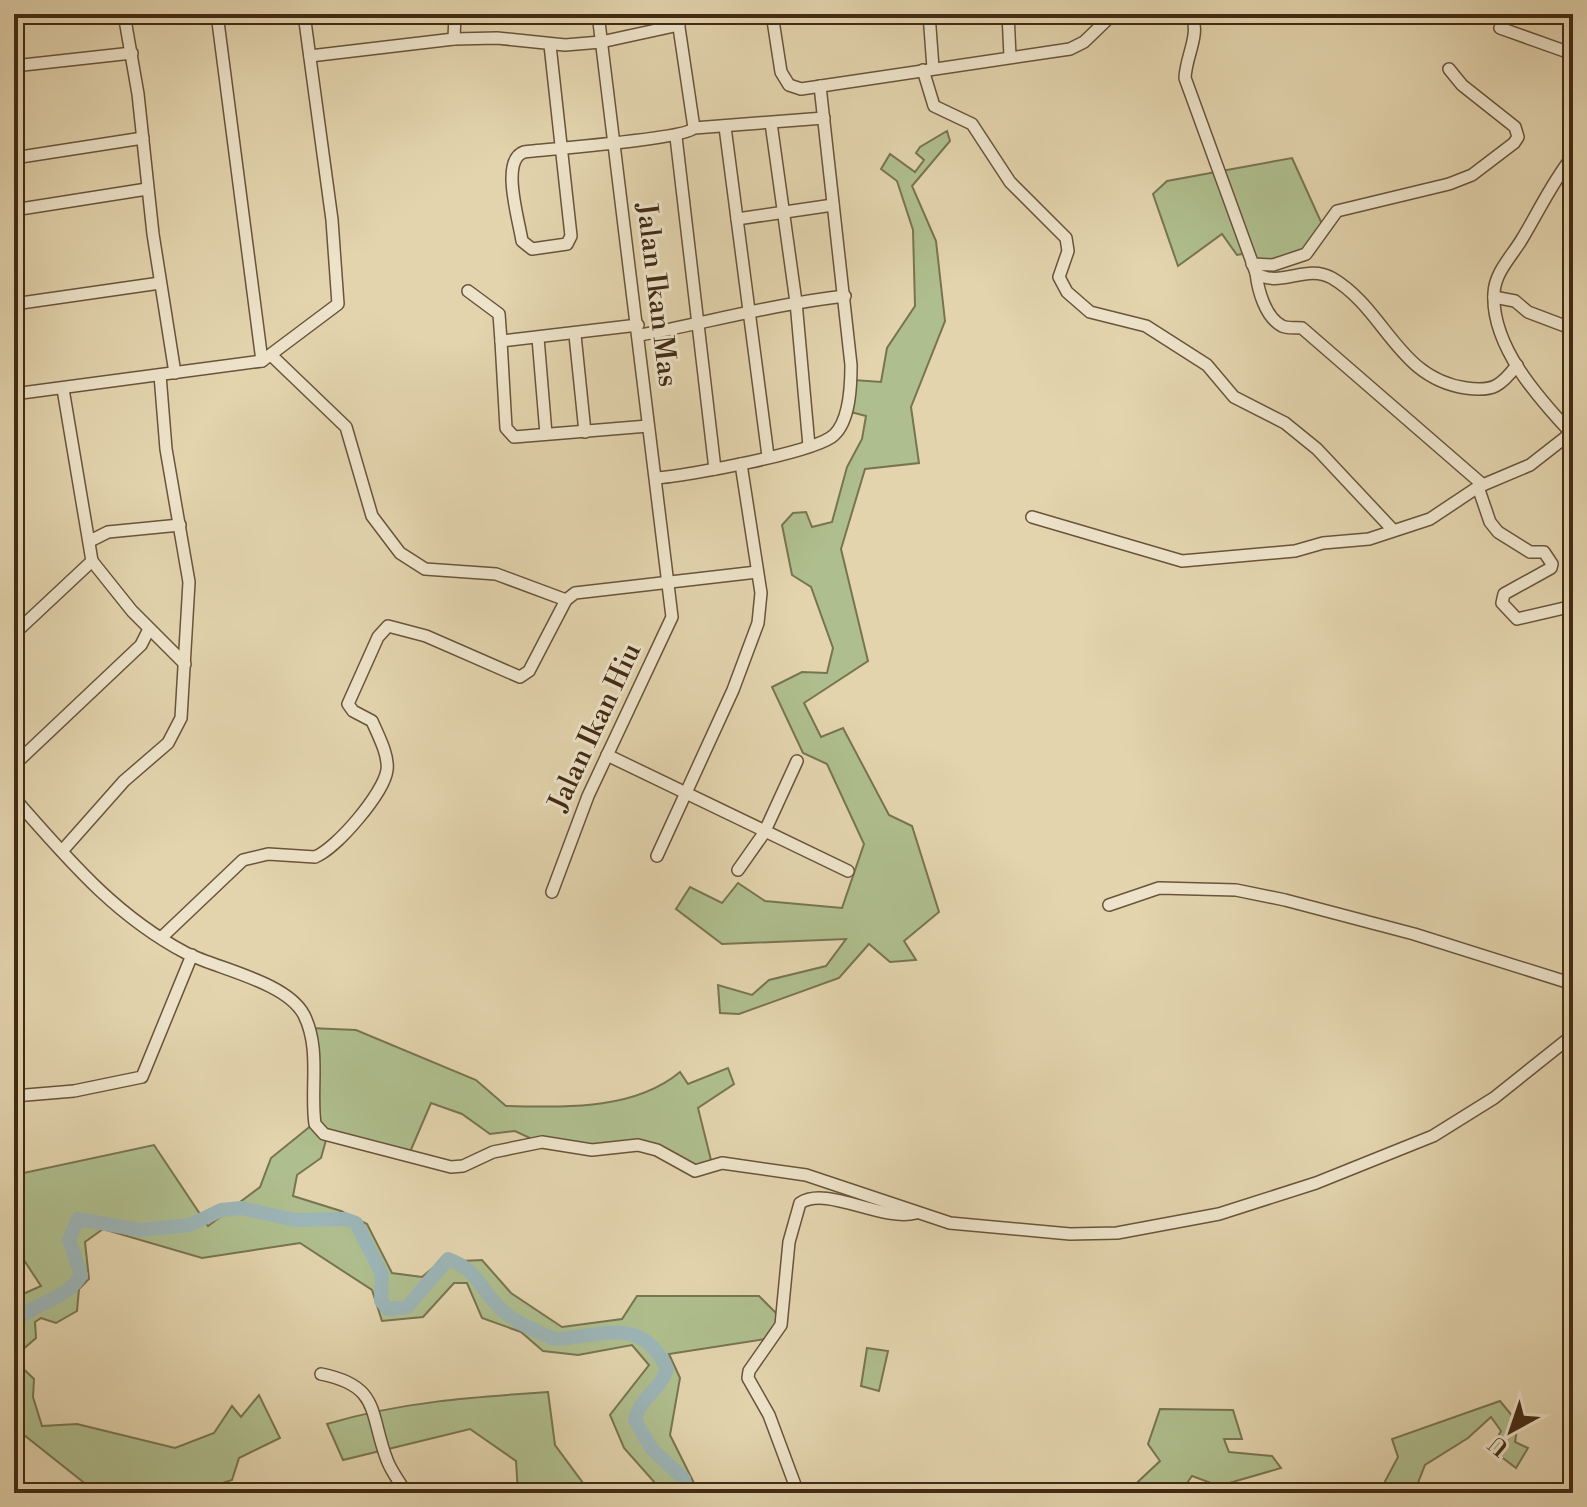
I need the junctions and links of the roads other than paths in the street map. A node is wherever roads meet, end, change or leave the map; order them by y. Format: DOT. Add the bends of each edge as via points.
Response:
graph roads {
  1 [pos="124,14"];
  2 [pos="217,14"];
  3 [pos="304,14"];
  4 [pos="455,14"];
  5 [pos="598,14"];
  6 [pos="772,14"];
  7 [pos="929,14"];
  8 [pos="1008,14"];
  9 [pos="1113,14"];
  10 [pos="1192,14"];
  11 [pos="678,19"];
  12 [pos="1500,28"];
  13 [pos="454,39"];
  14 [pos="601,42"];
  15 [pos="550,45"];
  16 [pos="132,53"];
  17 [pos="1573,54"];
  18 [pos="310,56"];
  19 [pos="1010,56"];
  20 [pos="14,66"];
  21 [pos="928,69"];
  22 [pos="1449,69"];
  23 [pos="820,86"];
  24 [pos="824,118"];
  25 [pos="771,123"];
  26 [pos="725,127"];
  27 [pos="694,128"];
  28 [pos="676,137"];
  29 [pos="143,138"];
  30 [pos="614,141"];
  31 [pos="564,148"];
  32 [pos="1573,156"];
  33 [pos="14,158"];
  34 [pos="147,189"];
  35 [pos="833,205"];
  36 [pos="14,210"];
  37 [pos="784,213"];
  38 [pos="737,219"];
  39 [pos="1254,268"];
  40 [pos="160,283"];
  41 [pos="468,291"];
  42 [pos="845,296"];
  43 [pos="1494,297"];
  44 [pos="796,302"];
  45 [pos="14,304"];
  46 [pos="748,310"];
  47 [pos="698,324"];
  48 [pos="1573,329"];
  49 [pos="639,330"];
  50 [pos="575,335"];
  51 [pos="538,338"];
  52 [pos="501,341"];
  53 [pos="267,358"];
  54 [pos="1517,365"];
  55 [pos="175,373"];
  56 [pos="160,375"];
  57 [pos="63,389"];
  58 [pos="14,394"];
  59 [pos="14,408"];
  60 [pos="648,426"];
  61 [pos="14,432"];
  62 [pos="585,432"];
  63 [pos="546,434"];
  64 [pos="1572,434"];
  65 [pos="809,446"];
  66 [pos="768,456"];
  67 [pos="741,464"];
  68 [pos="715,469"];
  69 [pos="656,478"];
  70 [pos="1480,486"];
  71 [pos="1032,517"];
  72 [pos="180,525"];
  73 [pos="87,526"];
  74 [pos="1393,530"];
  75 [pos="108,532"];
  76 [pos="90,541"];
  77 [pos="92,561"];
  78 [pos="757,572"];
  79 [pos="668,581"];
  80 [pos="566,600"];
  81 [pos="1573,606"];
  82 [pos="149,629"];
  83 [pos="14,634"];
  84 [pos="185,664"];
  85 [pos="607,755"];
  86 [pos="797,761"];
  87 [pos="14,765"];
  88 [pos="685,795"];
  89 [pos="14,798"];
  90 [pos="764,833"];
  91 [pos="62,851"];
  92 [pos="657,856"];
  93 [pos="738,870"];
  94 [pos="848,871"];
  95 [pos="552,892"];
  96 [pos="1109,905"];
  97 [pos="162,937"];
  98 [pos="192,955"];
  99 [pos="1573,984"];
  100 [pos="1573,1035"];
  101 [pos="14,1096"];
  102 [pos="806,1175"];
  103 [pos="826,1198"];
  104 [pos="920,1212"];
  105 [pos="321,1374"];
  106 [pos="274,1493"];
  107 [pos="290,1493"];
  108 [pos="406,1493"];
  109 [pos="798,1493"];
  1 -- 16 [label="street"];
  2 -- 53 [label="street"];
  3 -- 18 [label="street"];
  4 -- 13 [label="street"];
  5 -- 14 [label="street, Jalan Ikan Mas"];
  6 -- 23 [label="street" via="785,81 796,88"];
  7 -- 21 [label="street"];
  8 -- 19 [label="street"];
  9 -- 19 [label="street" via="1070,49"];
  10 -- 39 [label="street" via="1196,31 1185,78"];
  11 -- 14 [label="street"];
  11 -- 27 [label="street"];
  12 -- 17 [label="street"];
  13 -- 15 [label="street"];
  13 -- 18 [label="street"];
  14 -- 15 [label="street"];
  14 -- 30 [label="street, Jalan Ikan Mas"];
  15 -- 31 [label="street"];
  16 -- 20 [label="street"];
  16 -- 29 [label="street"];
  18 -- 53 [label="street" via="339,301"];
  19 -- 21 [label="street"];
  21 -- 23 [label="street"];
  21 -- 74 [label="street" via="934,106 976,128 1010,182 1066,238 1068,251 1059,277 1077,302 1098,316 1137,321 1198,358 1234,397 1285,423 1317,449"];
  22 -- 39 [label="street" via="1515,127 1514,143 1472,175 1449,184 1337,211 1306,254"];
  23 -- 24 [label="street"];
  24 -- 25 [label="street"];
  24 -- 35 [label="street"];
  25 -- 26 [label="street"];
  25 -- 37 [label="street"];
  26 -- 27 [label="street"];
  26 -- 38 [label="street"];
  27 -- 28 [label="street"];
  28 -- 30 [label="street"];
  28 -- 47 [label="street"];
  29 -- 33 [label="street"];
  29 -- 34 [label="street"];
  30 -- 31 [label="street"];
  30 -- 49 [label="street, Jalan Ikan Mas"];
  31 -- 31 [label="street" via="570,241 526,247 513,162 520,153"];
  32 -- 43 [label="street" via="1505,265"];
  34 -- 36 [label="street"];
  34 -- 40 [label="street"];
  35 -- 37 [label="street"];
  35 -- 42 [label="street"];
  37 -- 38 [label="street"];
  37 -- 44 [label="street"];
  38 -- 46 [label="street"];
  39 -- 54 [label="street" via="1270,279 1311,271 1335,280 1420,371 1440,383 1489,391"];
  39 -- 70 [label="street" via="1258,291 1276,320 1302,328"];
  40 -- 45 [label="street"];
  40 -- 55 [label="street"];
  41 -- 52 [label="street" via="499,314"];
  42 -- 44 [label="street"];
  42 -- 65 [label="street" via="851,365 847,404 837,432 824,443"];
  43 -- 48 [label="street" via="1515,301 1528,312"];
  43 -- 54 [label="street" via="1497,319"];
  44 -- 46 [label="street"];
  44 -- 65 [label="street"];
  46 -- 47 [label="street"];
  46 -- 66 [label="street"];
  47 -- 49 [label="street"];
  47 -- 68 [label="street"];
  49 -- 50 [label="street"];
  49 -- 60 [label="street, Jalan Ikan Mas"];
  50 -- 51 [label="street"];
  50 -- 62 [label="street"];
  51 -- 52 [label="street"];
  51 -- 63 [label="street"];
  52 -- 63 [label="street" via="508,433"];
  53 -- 55 [label="street"];
  53 -- 80 [label="street" via="346,427 372,516 400,553 425,569 496,574"];
  54 -- 64 [label="street"];
  55 -- 56 [label="street"];
  56 -- 57 [label="street"];
  56 -- 72 [label="street"];
  57 -- 58 [label="street"];
  57 -- 73 [label="street"];
  59 -- 61 [label="highway"];
  60 -- 62 [label="street"];
  60 -- 69 [label="street, Jalan Ikan Mas"];
  62 -- 63 [label="street"];
  64 -- 70 [label="street" via="1530,465"];
  65 -- 66 [label="street"];
  66 -- 67 [label="street"];
  67 -- 68 [label="street"];
  67 -- 78 [label="street"];
  68 -- 69 [label="street"];
  69 -- 79 [label="street, Jalan Ikan Mas"];
  70 -- 74 [label="street" via="1430,519"];
  70 -- 81 [label="street" via="1498,532 1530,552 1541,550 1552,564 1504,594 1502,603 1511,616"];
  71 -- 74 [label="street" via="1182,561 1295,551"];
  72 -- 75 [label="street"];
  72 -- 84 [label="street" via="189,582"];
  73 -- 75 [label="street"];
  73 -- 76 [label="street"];
  75 -- 76 [label="street"];
  76 -- 77 [label="street"];
  77 -- 82 [label="street"];
  77 -- 83 [label="street"];
  78 -- 79 [label="street"];
  78 -- 88 [label="street" via="758,623"];
  79 -- 80 [label="street" via="579,593"];
  79 -- 85 [label="street, Jalan Ikan Hiu" via="672,617"];
  80 -- 97 [label="street" via="529,671 520,677 398,626 383,628 348,704 372,721 385,757 387,768 374,796 323,854 243,860"];
  82 -- 84 [label="street"];
  82 -- 87 [label="street" via="141,645"];
  84 -- 91 [label="street" via="181,718 174,735 108,797"];
  85 -- 88 [label="street"];
  85 -- 95 [label="street, Jalan Ikan Hiu"];
  86 -- 90 [label="street"];
  88 -- 90 [label="street"];
  88 -- 92 [label="street"];
  89 -- 91 [label="street"];
  90 -- 93 [label="street"];
  90 -- 94 [label="street"];
  91 -- 97 [label="street" via="103,897"];
  96 -- 99 [label="street" via="1159,888 1236,890 1414,934"];
  97 -- 98 [label="street"];
  98 -- 101 [label="street" via="142,1077"];
  98 -- 102 [label="street" via="259,982 302,1011 312,1044 315,1124 336,1139 451,1167 542,1142 592,1150 638,1145 695,1171 722,1163"];
  100 -- 104 [label="street" via="1448,1129 1316,1183 1219,1214 1117,1233 1070,1234 950,1223"];
  102 -- 103 [label="street"];
  102 -- 104 [label="street"];
  103 -- 104 [label="street" via="900,1215"];
  103 -- 109 [label="street" via="800,1203 789,1242 781,1325 748,1378 769,1415"];
  105 -- 108 [label="street" via="345,1378 366,1395 386,1458"];
  106 -- 107 [label="street"];
}
